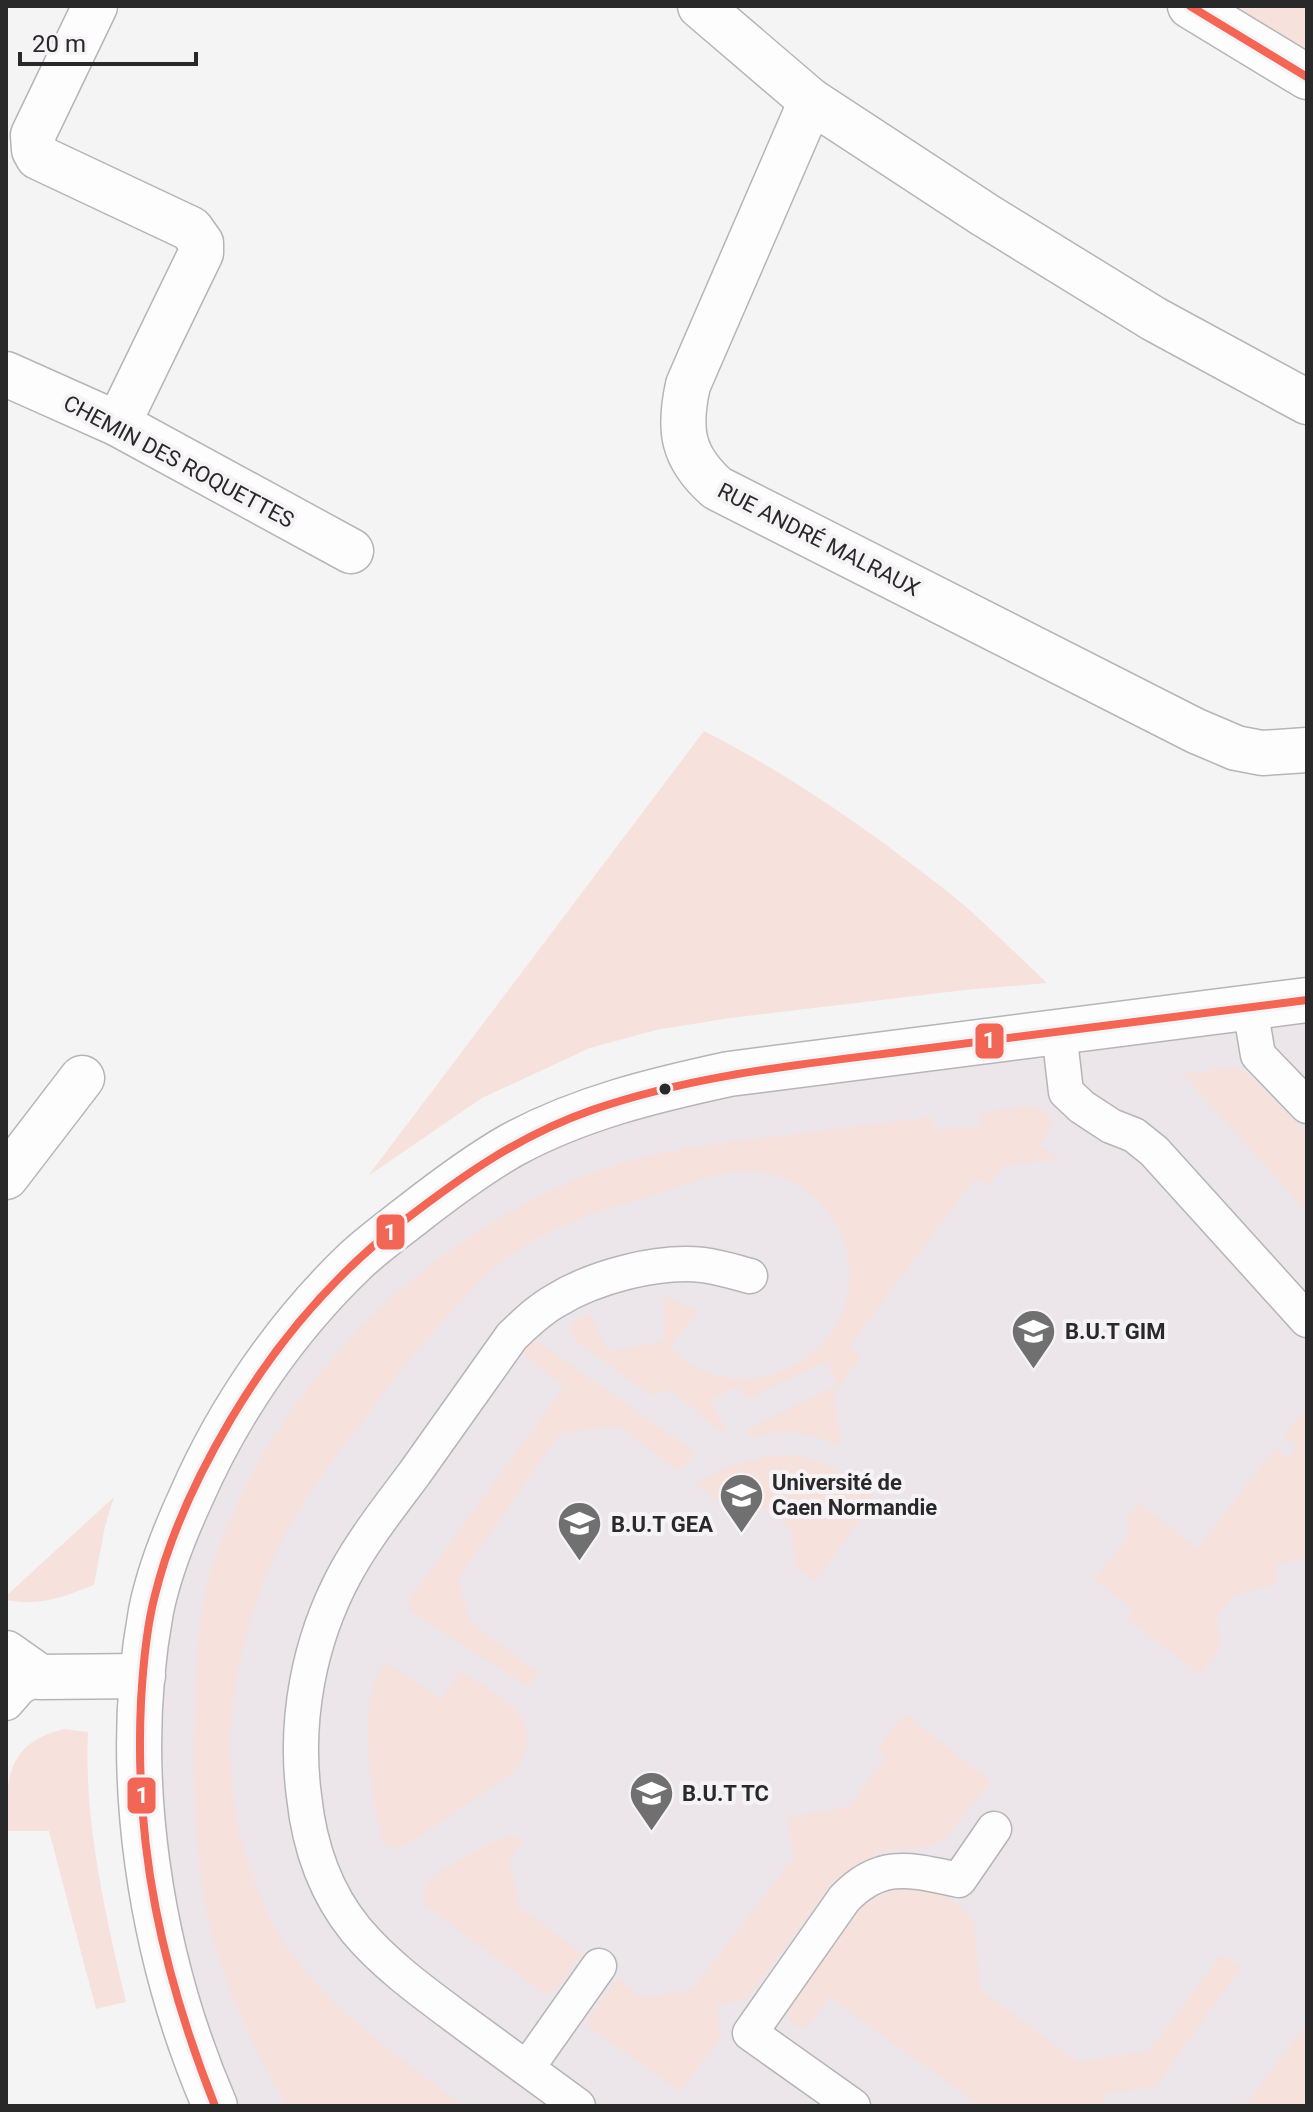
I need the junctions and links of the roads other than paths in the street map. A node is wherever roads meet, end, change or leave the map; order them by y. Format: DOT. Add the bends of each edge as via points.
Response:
graph roads {
  1 [pos="95,6"];
  2 [pos="700,6"];
  3 [pos="1190,6"];
  4 [pos="1307,77"];
  5 [pos="811,101"];
  6 [pos="6,374"];
  7 [pos="1307,402"];
  8 [pos="118,424"];
  9 [pos="351,551"];
  10 [pos="1307,750"];
  11 [pos="1307,1000"];
  12 [pos="1250,1008"];
  13 [pos="1059,1032"];
  14 [pos="82,1078"];
  15 [pos="1307,1106"];
  16 [pos="6,1177"];
  17 [pos="750,1276"];
  18 [pos="1307,1320"];
  19 [pos="23,1665"];
  20 [pos="143,1676"];
  21 [pos="6,1703"];
  22 [pos="994,1829"];
  23 [pos="599,1966"];
  24 [pos="527,2068"];
  25 [pos="215,2106"];
  26 [pos="578,2106"];
  27 [pos="853,2106"];
  1 -- 8 [label="street" via="33,135 34,150 38,157 191,229 201,243 201,253"];
  2 -- 5 [label="street"];
  3 -- 4 [label="street"];
  5 -- 7 [label="street" via="1154,319"];
  5 -- 10 [label="street, RUE ANDRÉ MALRAUX" via="688,385 683,431 704,477 1196,731 1262,753"];
  6 -- 8 [label="street, CHEMIN DES ROQUETTES"];
  8 -- 9 [label="street, CHEMIN DES ROQUETTES"];
  11 -- 12 [label="street"];
  12 -- 13 [label="street"];
  12 -- 15 [label="lane" via="1258,1055"];
  13 -- 18 [label="lane" via="1066,1092 1154,1151"];
  13 -- 20 [label="street" via="729,1074 667,1087 552,1126 459,1178 327,1289 270,1359 219,1439 166,1554 151,1611"];
  14 -- 16 [label="street"];
  17 -- 24 [label="lane" via="700,1264 649,1268 581,1287 531,1318 512,1336 373,1531 342,1580 317,1640 303,1707 302,1780 306,1818 325,1882 354,1928 390,1966"];
  19 -- 20 [label="street"];
  19 -- 21 [label="lane" via="20,1687"];
  20 -- 25 [label="street" via="141,1773 154,1902 183,2018"];
  22 -- 27 [label="lane" via="959,1880 886,1872 856,1886 750,2033"];
  23 -- 24 [label="lane"];
  24 -- 26 [label="lane"];
}
